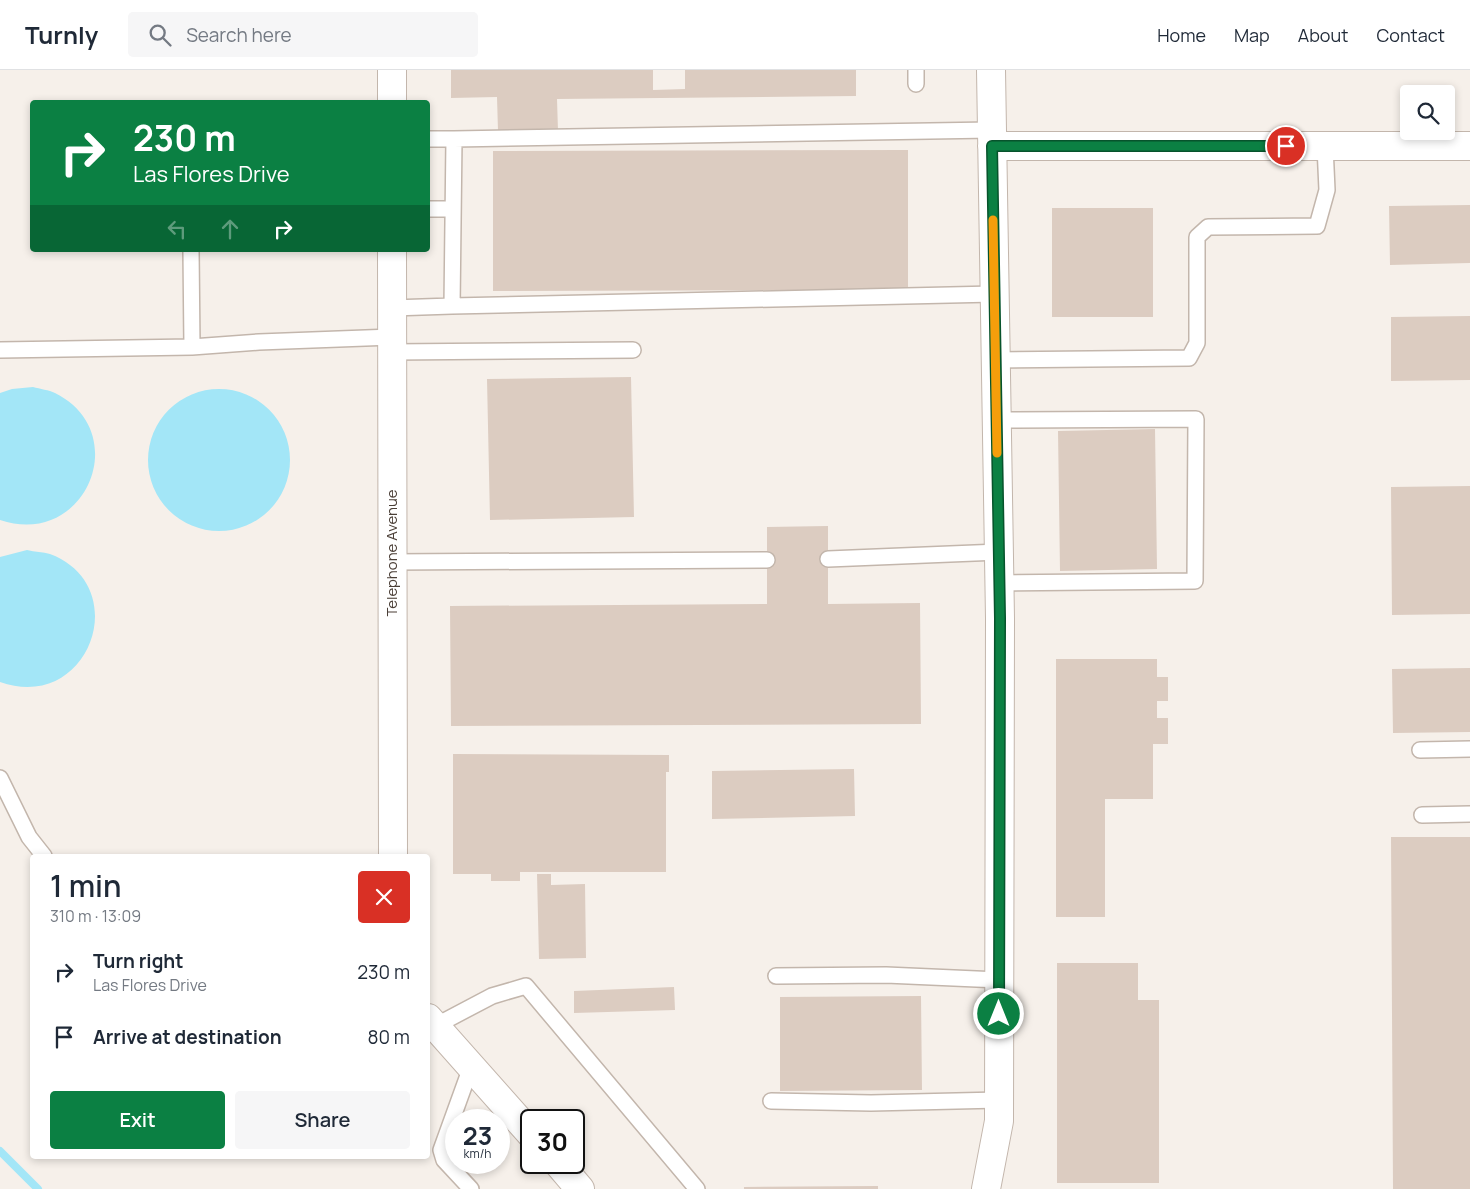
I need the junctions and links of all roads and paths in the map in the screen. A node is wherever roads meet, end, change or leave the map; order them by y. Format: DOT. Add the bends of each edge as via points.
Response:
graph roads {
  1 [pos="392,70"];
  2 [pos="991,70"];
  3 [pos="392,100"];
  4 [pos="991,138"];
  5 [pos="430,139"];
  6 [pos="454,139"];
  7 [pos="1325,146"];
  8 [pos="1470,146"];
  9 [pos="430,209"];
  10 [pos="453,209"];
  11 [pos="191,252"];
  12 [pos="392,252"];
  13 [pos="994,294"];
  14 [pos="452,306"];
  15 [pos="392,308"];
  16 [pos="392,345"];
  17 [pos="192,347"];
  18 [pos="0,350"];
  19 [pos="633,350"];
  20 [pos="995,360"];
  21 [pos="996,420"];
  22 [pos="999,552"];
  23 [pos="828,559"];
  24 [pos="767,560"];
  25 [pos="392,562"];
  26 [pos="999,583"];
  27 [pos="1470,749"];
  28 [pos="1420,750"];
  29 [pos="0,778"];
  30 [pos="1470,814"];
  31 [pos="1422,815"];
  32 [pos="42,854"];
  33 [pos="393,854"];
  34 [pos="776,976"];
  35 [pos="999,980"];
  36 [pos="431,1022"];
  37 [pos="472,1067"];
  38 [pos="999,1100"];
  39 [pos="771,1101"];
  40 [pos="520,1122"];
  41 [pos="567,1174"];
  42 [pos="471,1189"];
  43 [pos="580,1189"];
  44 [pos="697,1189"];
  45 [pos="986,1189"];
  1 -- 3 [label="street"];
  2 -- 4 [label="street"];
  4 -- 6 [label="lane"];
  4 -- 7 [label="street"];
  4 -- 13 [label="street"];
  5 -- 6 [label="lane"];
  6 -- 10 [label="lane"];
  7 -- 8 [label="street"];
  7 -- 20 [label="lane" via="1327,190 1317,226 1208,227 1197,237 1197,343 1189,358"];
  9 -- 10 [label="lane"];
  10 -- 14 [label="lane"];
  11 -- 17 [label="lane"];
  12 -- 15 [label="street, Telephone Avenue"];
  13 -- 14 [label="lane"];
  13 -- 20 [label="street"];
  14 -- 15 [label="lane"];
  15 -- 16 [label="street, Telephone Avenue"];
  16 -- 17 [label="lane" via="259,342"];
  16 -- 19 [label="lane"];
  16 -- 25 [label="street, Telephone Avenue"];
  17 -- 18 [label="lane"];
  20 -- 21 [label="street"];
  21 -- 22 [label="street"];
  21 -- 26 [label="lane" via="1196,419 1195,581"];
  22 -- 23 [label="lane"];
  22 -- 26 [label="street"];
  24 -- 25 [label="lane"];
  25 -- 33 [label="street, Telephone Avenue"];
  26 -- 35 [label="street"];
  27 -- 28 [label="lane"];
  29 -- 32 [label="lane" via="29,836"];
  30 -- 31 [label="lane"];
  34 -- 35 [label="lane" via="886,975"];
  35 -- 38 [label="street"];
  36 -- 37 [label="street"];
  36 -- 44 [label="lane" via="492,996 526,986"];
  37 -- 40 [label="street"];
  37 -- 42 [label="lane" via="441,1150 444,1160"];
  38 -- 39 [label="lane"];
  38 -- 45 [label="street" via="999,1120"];
  41 -- 43 [label="street"];
}
